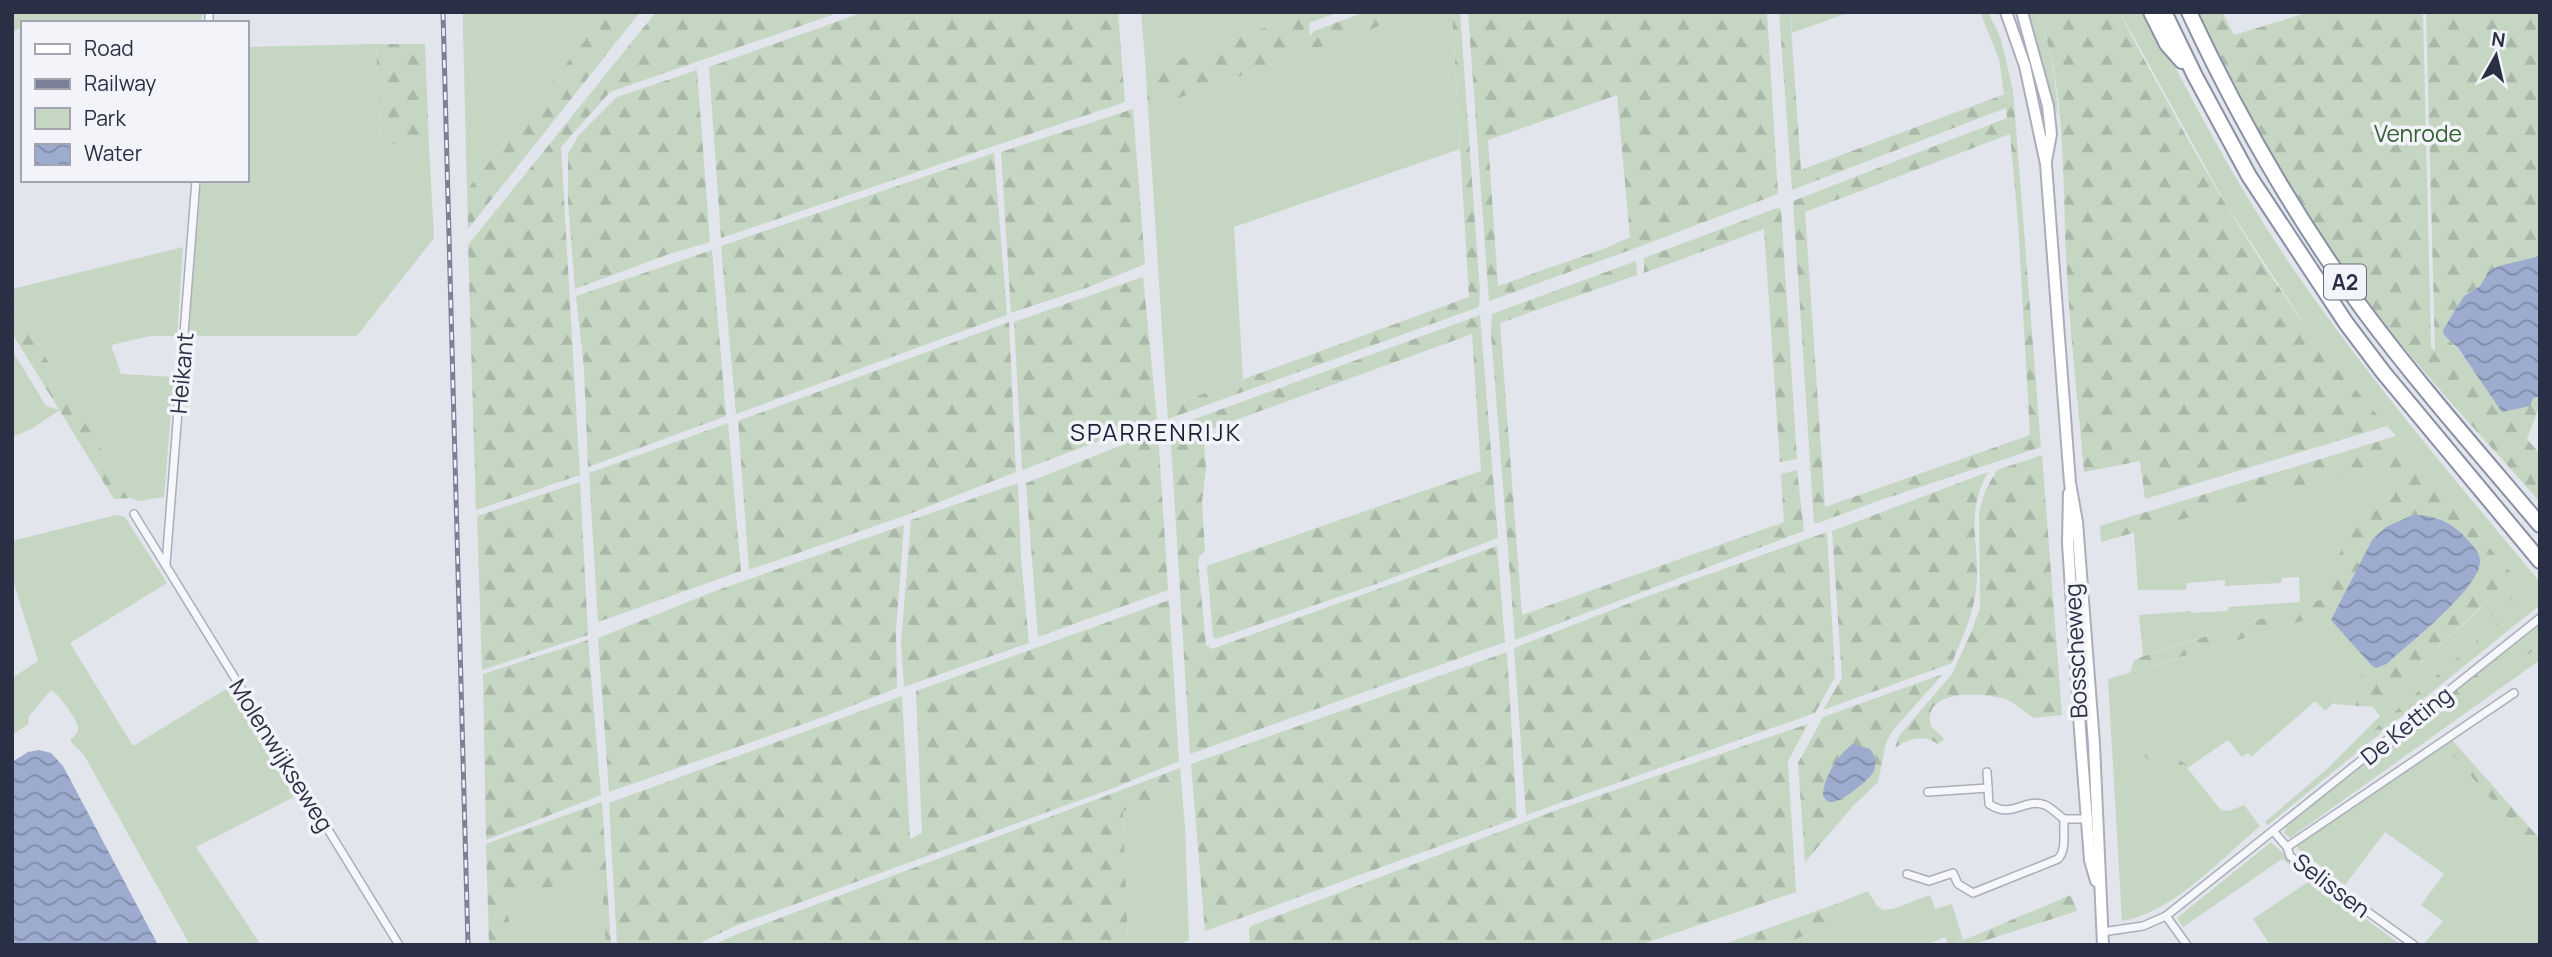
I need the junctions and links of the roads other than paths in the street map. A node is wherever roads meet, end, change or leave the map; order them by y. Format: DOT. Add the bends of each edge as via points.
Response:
graph roads {
  1 [pos="2006,12"];
  2 [pos="2022,12"];
  3 [pos="2151,12"];
  4 [pos="2164,12"];
  5 [pos="2189,12"];
  6 [pos="2195,76"];
  7 [pos="2046,164"];
  8 [pos="196,182"];
  9 [pos="134,513"];
  10 [pos="2540,525"];
  11 [pos="2540,561"];
  12 [pos="166,565"];
  13 [pos="2540,619"];
  14 [pos="2514,693"];
  15 [pos="1987,772"];
  16 [pos="1988,788"];
  17 [pos="1928,792"];
  18 [pos="2092,818"];
  19 [pos="2064,819"];
  20 [pos="2274,832"];
  21 [pos="2287,847"];
  22 [pos="1907,874"];
  23 [pos="2166,916"];
  24 [pos="2102,932"];
  25 [pos="399,945"];
  26 [pos="2103,945"];
  27 [pos="2187,945"];
  28 [pos="2414,945"];
  1 -- 7 [label="main road, Bosscheweg" via="2025,66"];
  2 -- 7 [label="main road, Bosscheweg" via="2048,106 2051,134"];
  3 -- 6 [label="highway, A2" via="2167,44"];
  4 -- 6 [label="highway, A2"];
  5 -- 10 [label="highway, A2" via="2266,162 2364,311"];
  6 -- 11 [label="highway, A2" via="2249,176 2346,323"];
  7 -- 18 [label="main road, Bosscheweg" via="2070,483 2077,523"];
  8 -- 12 [label="street, Heikant"];
  9 -- 12 [label="street, Molenwijkseweg"];
  12 -- 25 [label="street, Molenwijkseweg"];
  13 -- 20 [label="street, De Ketting"];
  14 -- 21 [label="street, De Ketting"];
  15 -- 16 [label="street"];
  16 -- 17 [label="street"];
  16 -- 19 [label="street" via="1989,804 1997,810 2038,804"];
  18 -- 19 [label="street"];
  18 -- 24 [label="main road, Bosscheweg" via="2090,860 2100,897"];
  19 -- 22 [label="street" via="2062,856 1973,893 1958,884 1953,873 1928,881"];
  20 -- 21 [label="street"];
  20 -- 23 [label="street, De Ketting"];
  21 -- 28 [label="street, Selissen" via="2290,856"];
  23 -- 24 [label="street, De Ketting" via="2130,929"];
  23 -- 27 [label="street"];
  24 -- 26 [label="main road, Bosscheweg"];
}
